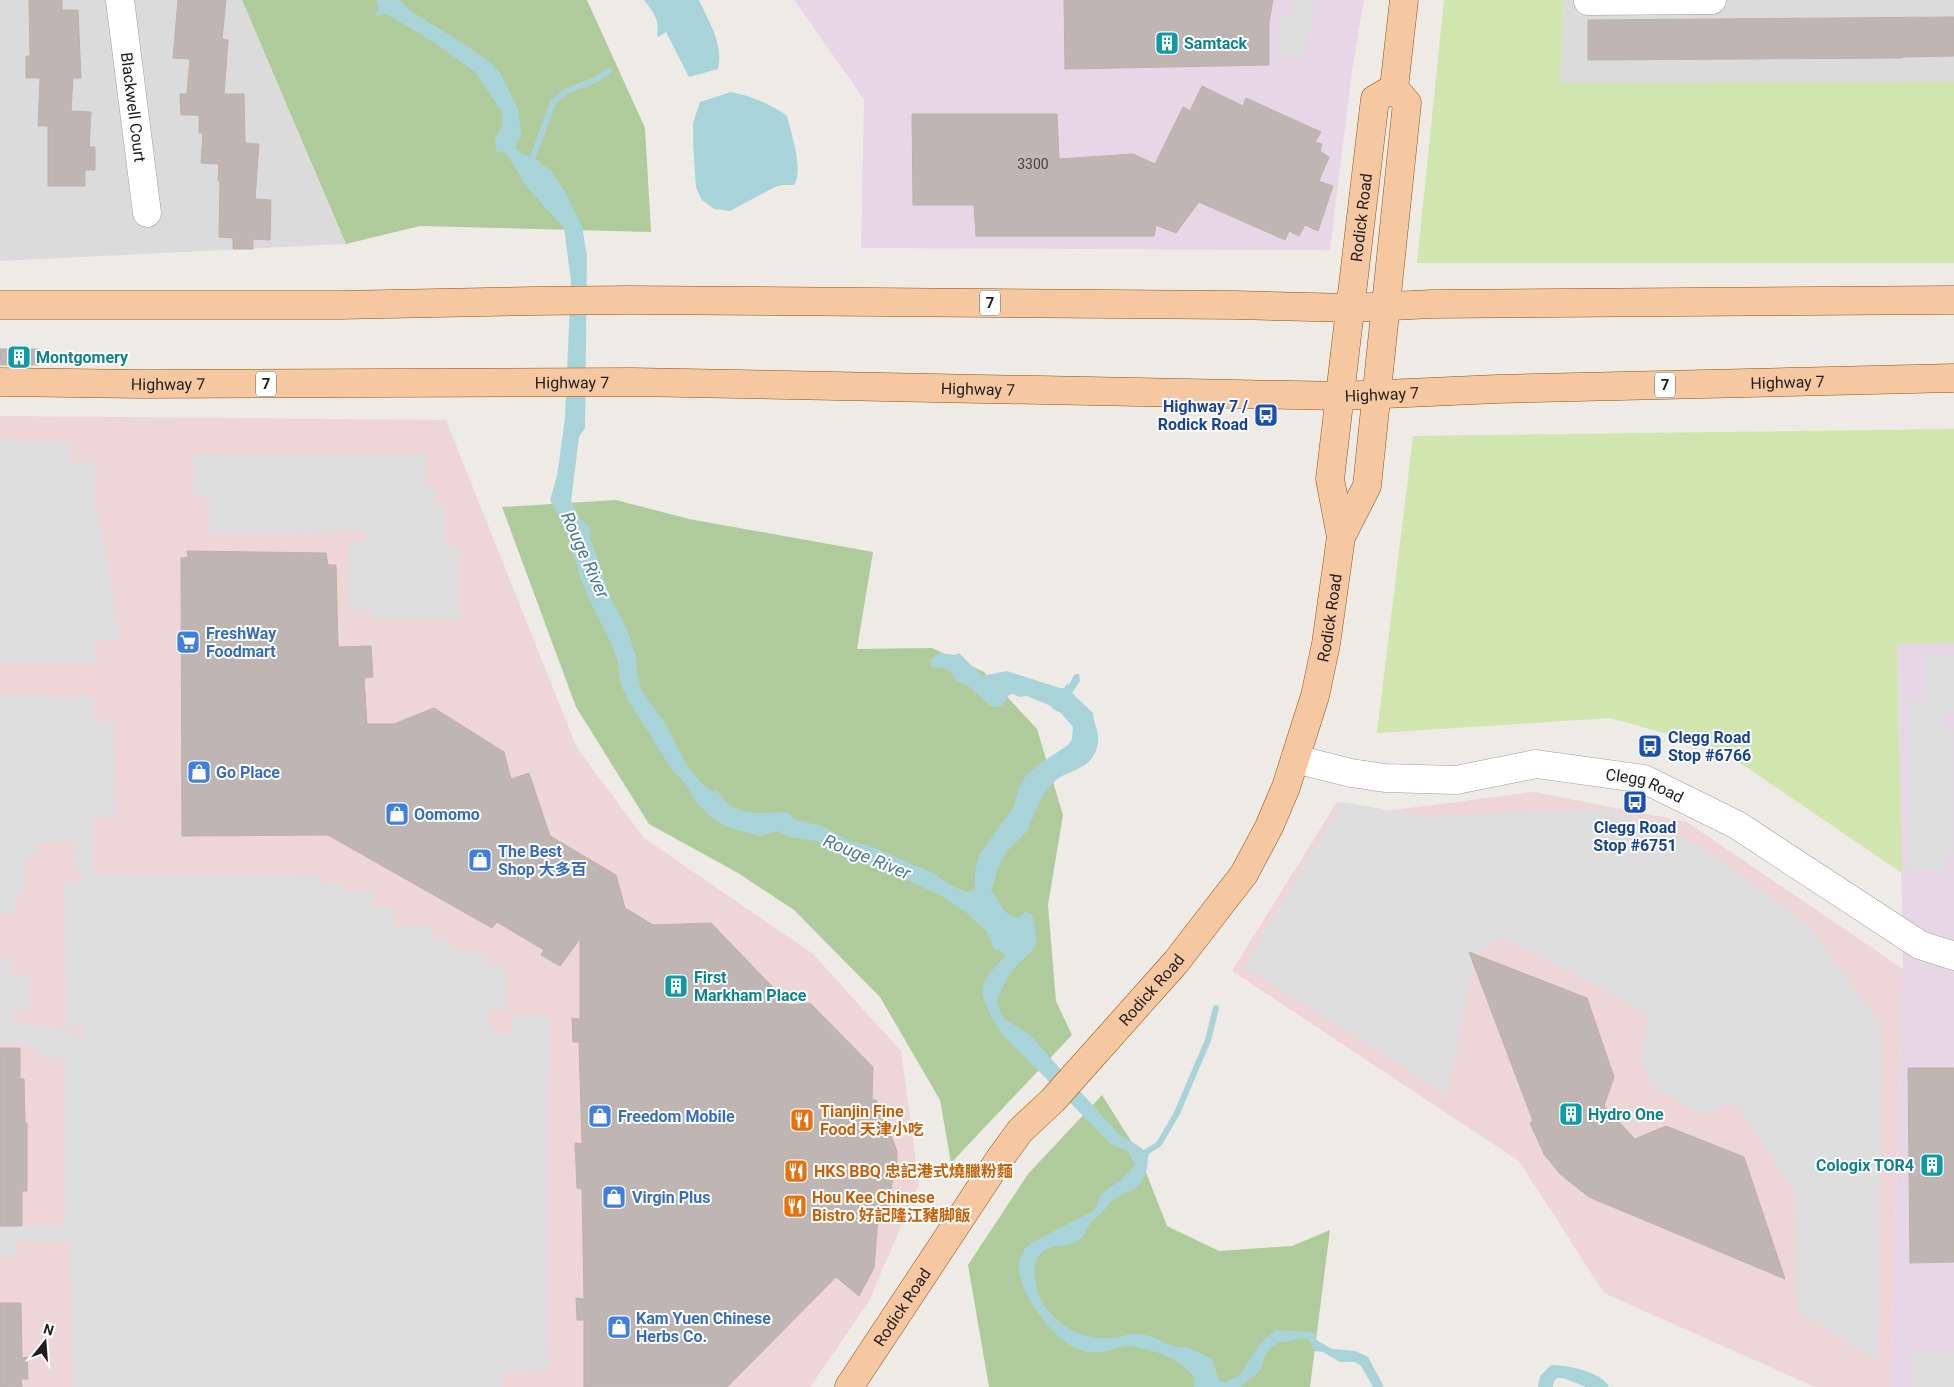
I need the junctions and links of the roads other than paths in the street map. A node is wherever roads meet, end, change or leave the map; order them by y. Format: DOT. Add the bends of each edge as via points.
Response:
graph roads {
  1 [pos="120,0"];
  2 [pos="1404,0"];
  3 [pos="1712,0"];
  4 [pos="1588,1"];
  5 [pos="1642,1"];
  6 [pos="1394,88"];
  7 [pos="147,213"];
  8 [pos="1954,300"];
  9 [pos="0,306"];
  10 [pos="1386,306"];
  11 [pos="1351,308"];
  12 [pos="1954,378"];
  13 [pos="0,382"];
  14 [pos="1376,393"];
  15 [pos="1340,396"];
  16 [pos="1341,537"];
  17 [pos="1295,759"];
  18 [pos="1954,956"];
  19 [pos="849,1387"];
  1 -- 7 [label="street, Blackwell Court"];
  2 -- 6 [label="main road"];
  3 -- 5 [label="street"];
  4 -- 5 [label="street"];
  6 -- 10 [label="main road, Rodick Road" via="1407,103"];
  6 -- 11 [label="main road, Rodick Road" via="1375,99"];
  8 -- 10 [label="main road, 7"];
  9 -- 11 [label="main road, 7" via="629,300 1235,304"];
  10 -- 11 [label="main road, 7"];
  10 -- 14 [label="main road, Rodick Road"];
  11 -- 15 [label="main road, Rodick Road"];
  12 -- 14 [label="main road, Highway 7 / 7"];
  13 -- 15 [label="main road, Highway 7 / 7" via="632,382"];
  14 -- 15 [label="main road, Highway 7 / 7"];
  14 -- 16 [label="main road, Rodick Road" via="1367,486"];
  15 -- 16 [label="main road, Rodick Road" via="1330,479"];
  16 -- 17 [label="main road, Rodick Road" via="1316,696"];
  17 -- 18 [label="street, Clegg Road" via="1386,778 1456,780 1536,764 1644,779 1737,825 1920,944"];
  17 -- 19 [label="main road, Rodick Road" via="1270,827 1244,874 1161,980 1020,1132"];
}
